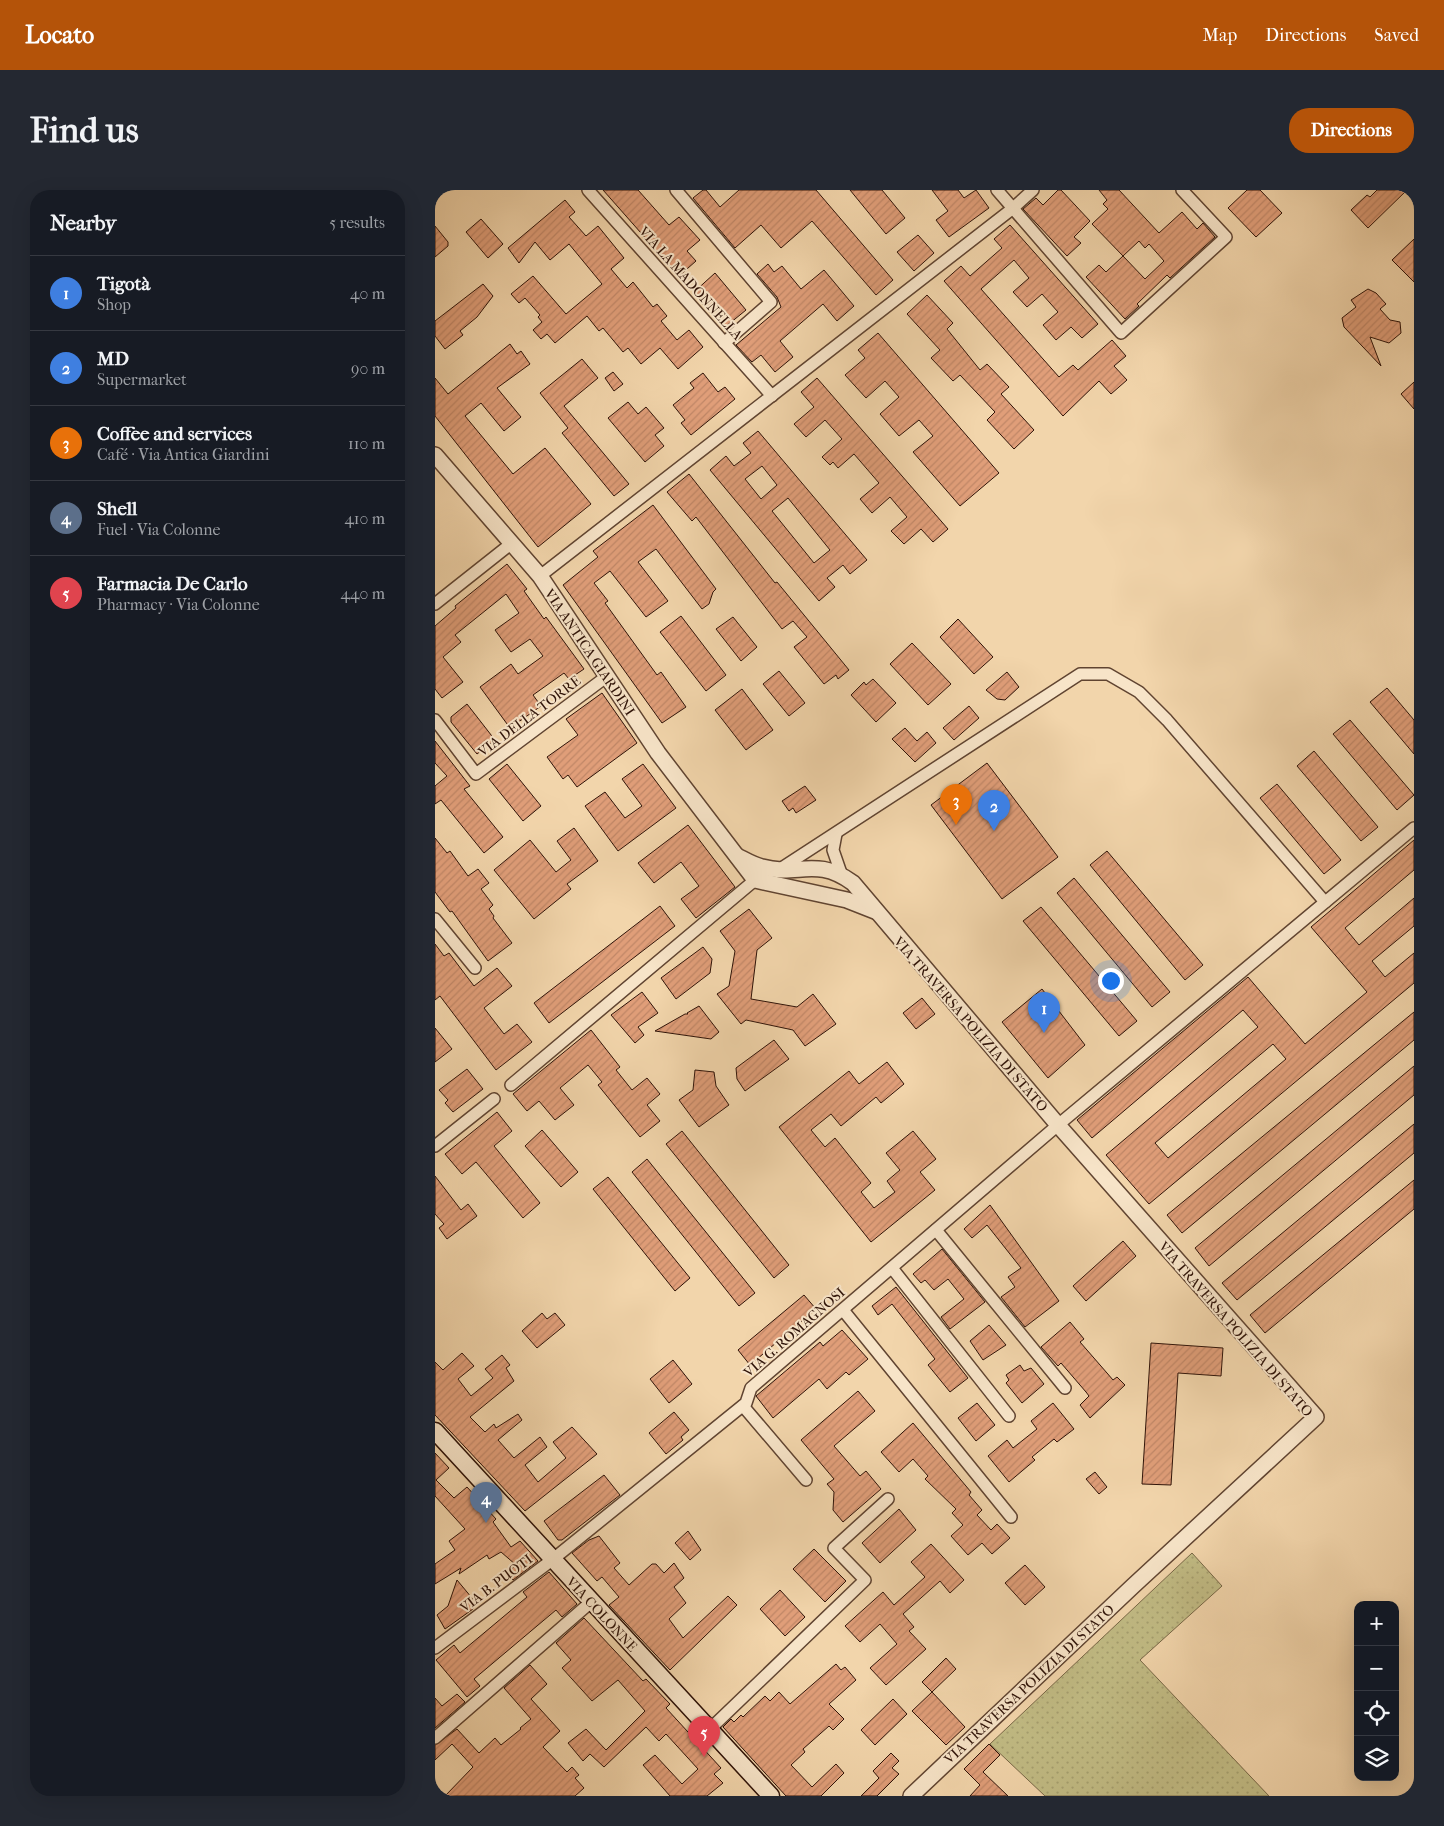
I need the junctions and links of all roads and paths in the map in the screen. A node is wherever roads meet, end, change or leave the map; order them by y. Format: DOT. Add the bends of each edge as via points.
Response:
graph roads {
  1 [pos="588,190"];
  2 [pos="676,190"];
  3 [pos="997,190"];
  4 [pos="1033,190"];
  5 [pos="1182,190"];
  6 [pos="1012,209"];
  7 [pos="724,343"];
  8 [pos="772,396"];
  9 [pos="435,455"];
  10 [pos="512,543"];
  11 [pos="540,576"];
  12 [pos="435,604"];
  13 [pos="606,677"];
  14 [pos="435,720"];
  15 [pos="1414,828"];
  16 [pos="836,834"];
  17 [pos="737,856"];
  18 [pos="797,868"];
  19 [pos="780,869"];
  20 [pos="842,876"];
  21 [pos="760,882"];
  22 [pos="794,890"];
  23 [pos="832,897"];
  24 [pos="1325,902"];
  25 [pos="875,912"];
  26 [pos="435,919"];
  27 [pos="475,968"];
  28 [pos="511,1085"];
  29 [pos="494,1099"];
  30 [pos="1058,1125"];
  31 [pos="435,1146"];
  32 [pos="936,1230"];
  33 [pos="892,1268"];
  34 [pos="843,1310"];
  35 [pos="1065,1388"];
  36 [pos="743,1406"];
  37 [pos="1009,1416"];
  38 [pos="435,1431"];
  39 [pos="806,1480"];
  40 [pos="887,1499"];
  41 [pos="1011,1517"];
  42 [pos="552,1560"];
  43 [pos="591,1602"];
  44 [pos="435,1648"];
  45 [pos="709,1730"];
  46 [pos="435,1738"];
  47 [pos="771,1796"];
  48 [pos="911,1796"];
  1 -- 7 [label="street, VIA LA MADONNELLA"];
  2 -- 7 [label="street" via="771,302"];
  3 -- 6 [label="street"];
  4 -- 6 [label="street"];
  5 -- 6 [label="street" via="1226,237 1121,333"];
  6 -- 8 [label="street"];
  7 -- 8 [label="street, VIA LA MADONNELLA"];
  8 -- 11 [label="street"];
  9 -- 10 [label="street, VIA ANTICA GIARDINI"];
  10 -- 11 [label="street, VIA ANTICA GIARDINI"];
  10 -- 12 [label="street"];
  11 -- 13 [label="street, VIA ANTICA GIARDINI"];
  13 -- 14 [label="street, VIA DELLA TORRE" via="476,774"];
  13 -- 17 [label="street, VIA ANTICA GIARDINI" via="658,753"];
  15 -- 24 [label="street, VIA G. ROMAGNOSI"];
  16 -- 19 [label="street"];
  16 -- 20 [label="street" via="833,850"];
  16 -- 24 [label="street" via="1080,674 1108,674 1139,692 1167,720"];
  17 -- 19 [label="street, VIA ANTICA GIARDINI" via="763,868"];
  17 -- 21 [label="street, VIA ANTICA GIARDINI"];
  18 -- 19 [label="street, VIA ANTICA GIARDINI"];
  18 -- 20 [label="street, VIA ANTICA GIARDINI" via="833,871"];
  18 -- 22 [label="street" via="793,878"];
  19 -- 21 [label="street"];
  20 -- 23 [label="street"];
  20 -- 25 [label="street, VIA ANTICA GIARDINI" via="863,894"];
  21 -- 22 [label="street"];
  21 -- 28 [label="street"];
  22 -- 23 [label="street"];
  23 -- 25 [label="street"];
  24 -- 30 [label="street, VIA G. ROMAGNOSI"];
  25 -- 30 [label="street, VIA TRAVERSA POLIZIA DI STATO"];
  26 -- 27 [label="street"];
  29 -- 31 [label="street"];
  30 -- 32 [label="street, VIA G. ROMAGNOSI"];
  30 -- 48 [label="street, VIA TRAVERSA POLIZIA DI STATO" via="1316,1417"];
  32 -- 33 [label="street, VIA G. ROMAGNOSI"];
  32 -- 35 [label="street"];
  33 -- 34 [label="street, VIA G. ROMAGNOSI"];
  33 -- 37 [label="street"];
  34 -- 36 [label="street, VIA G. ROMAGNOSI" via="751,1388"];
  34 -- 41 [label="street"];
  36 -- 39 [label="street"];
  36 -- 42 [label="street, VIA G. ROMAGNOSI"];
  38 -- 42 [label="main road, VIA COLONNE"];
  40 -- 45 [label="street" via="834,1548 865,1580"];
  42 -- 43 [label="main road, VIA COLONNE"];
  42 -- 44 [label="street, VIA B. PUOTI"];
  43 -- 45 [label="main road, VIA COLONNE"];
  43 -- 46 [label="street"];
  45 -- 47 [label="main road, VIA COLONNE"];
}
